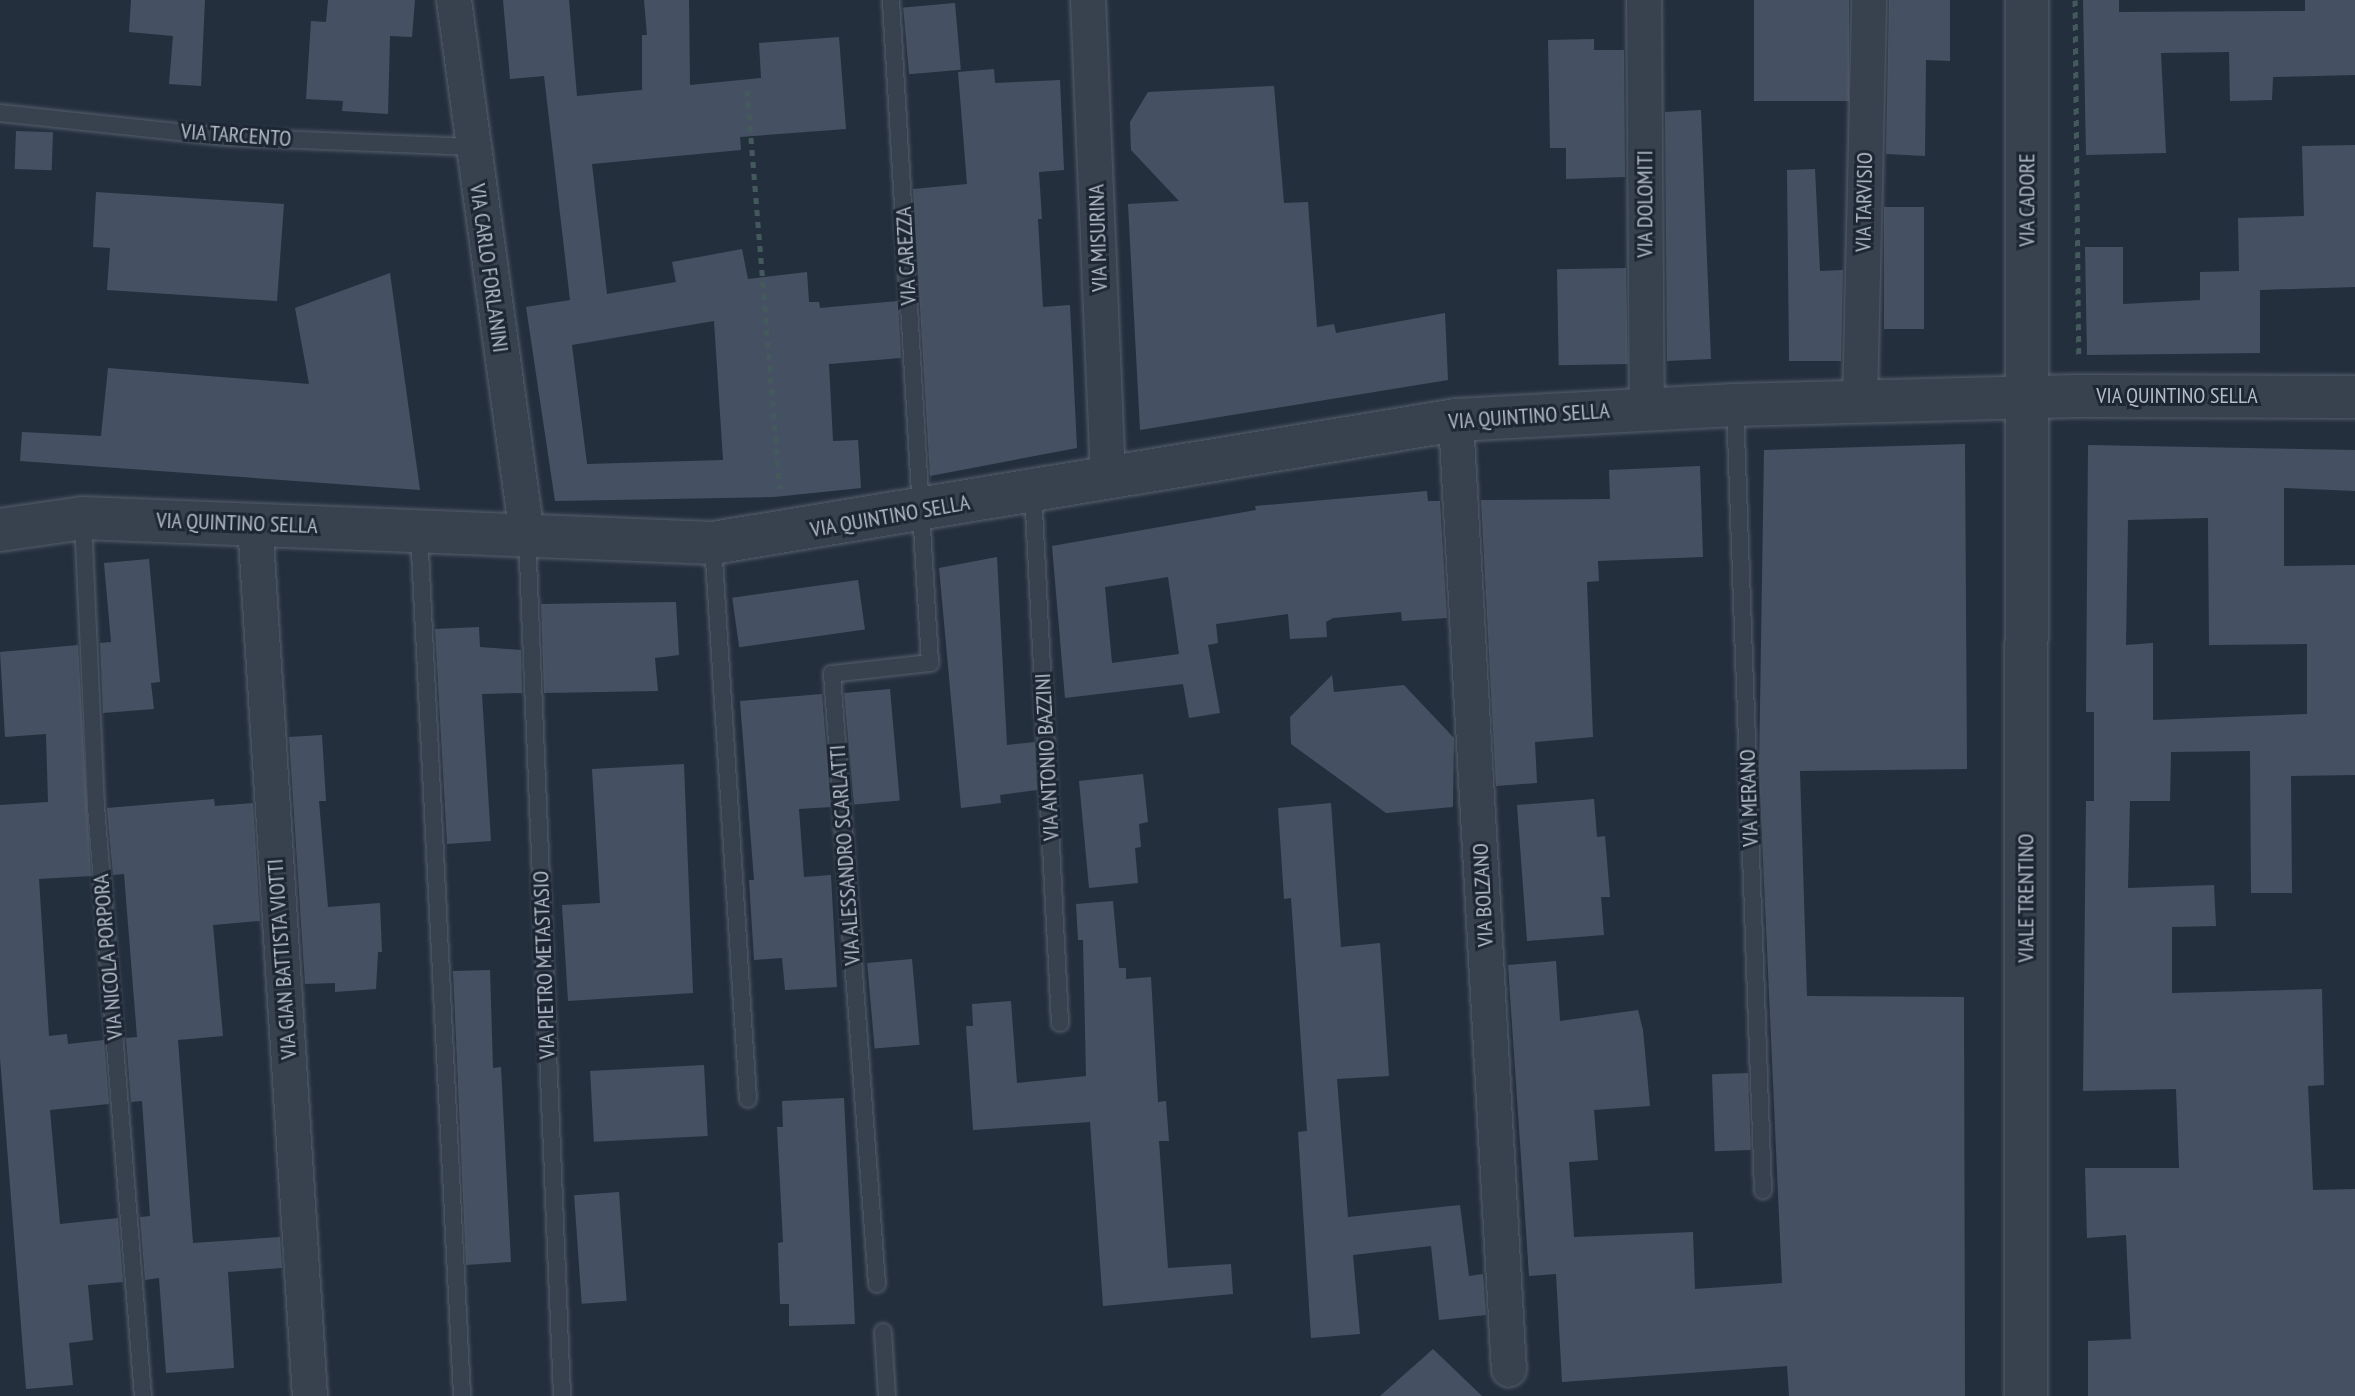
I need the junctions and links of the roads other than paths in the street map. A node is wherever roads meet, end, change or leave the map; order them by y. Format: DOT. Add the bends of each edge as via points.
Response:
graph roads {
  1 [pos="454,0"];
  2 [pos="891,0"];
  3 [pos="1088,0"];
  4 [pos="1644,0"];
  5 [pos="1869,0"];
  6 [pos="2027,0"];
  7 [pos="0,113"];
  8 [pos="474,147"];
  9 [pos="2355,397"];
  10 [pos="2026,399"];
  11 [pos="1860,404"];
  12 [pos="1735,405"];
  13 [pos="1647,409"];
  14 [pos="1456,420"];
  15 [pos="1108,476"];
  16 [pos="1033,490"];
  17 [pos="920,513"];
  18 [pos="83,518"];
  19 [pos="255,523"];
  20 [pos="0,530"];
  21 [pos="419,531"];
  22 [pos="527,535"];
  23 [pos="713,543"];
  24 [pos="1060,1023"];
  25 [pos="748,1099"];
  26 [pos="1763,1191"];
  27 [pos="877,1284"];
  28 [pos="883,1332"];
  29 [pos="1509,1370"];
  30 [pos="143,1396"];
  31 [pos="310,1396"];
  32 [pos="462,1396"];
  33 [pos="562,1396"];
  34 [pos="887,1396"];
  35 [pos="2026,1396"];
  1 -- 8 [label="street, VIA CARLO FORLANINI"];
  2 -- 17 [label="lane, VIA CAREZZA"];
  3 -- 15 [label="street, VIA MISURINA"];
  4 -- 13 [label="street, VIA DOLOMITI"];
  5 -- 11 [label="street, VIA TARVISIO"];
  6 -- 10 [label="street, VIA CADORE"];
  7 -- 8 [label="lane, VIA TARCENTO" via="226,137"];
  8 -- 22 [label="street, VIA CARLO FORLANINI"];
  9 -- 10 [label="street, VIA QUINTINO SELLA"];
  10 -- 11 [label="street, VIA QUINTINO SELLA"];
  10 -- 35 [label="street, VIALE TRENTINO"];
  11 -- 12 [label="street, VIA QUINTINO SELLA"];
  12 -- 13 [label="street, VIA QUINTINO SELLA"];
  12 -- 26 [label="lane, VIA MERANO"];
  13 -- 14 [label="street, VIA QUINTINO SELLA"];
  14 -- 15 [label="street, VIA QUINTINO SELLA"];
  14 -- 29 [label="street, VIA BOLZANO"];
  15 -- 16 [label="street, VIA QUINTINO SELLA"];
  16 -- 17 [label="street, VIA QUINTINO SELLA"];
  16 -- 24 [label="lane, VIA ANTONIO BAZZINI"];
  17 -- 23 [label="street, VIA QUINTINO SELLA"];
  17 -- 27 [label="lane, VIA ALESSANDRO SCARLATTI" via="930,663 832,674"];
  18 -- 19 [label="street, VIA QUINTINO SELLA"];
  18 -- 20 [label="street, VIA QUINTINO SELLA"];
  18 -- 30 [label="lane, VIA NICOLA PORPORA" via="96,806"];
  19 -- 21 [label="street, VIA QUINTINO SELLA"];
  19 -- 31 [label="street, VIA GIAN BATTISTA VIOTTI"];
  21 -- 22 [label="street, VIA QUINTINO SELLA"];
  21 -- 32 [label="lane"];
  22 -- 23 [label="street, VIA QUINTINO SELLA"];
  22 -- 33 [label="lane, VIA PIETRO METASTASIO"];
  23 -- 25 [label="lane"];
  28 -- 34 [label="lane"];
}
